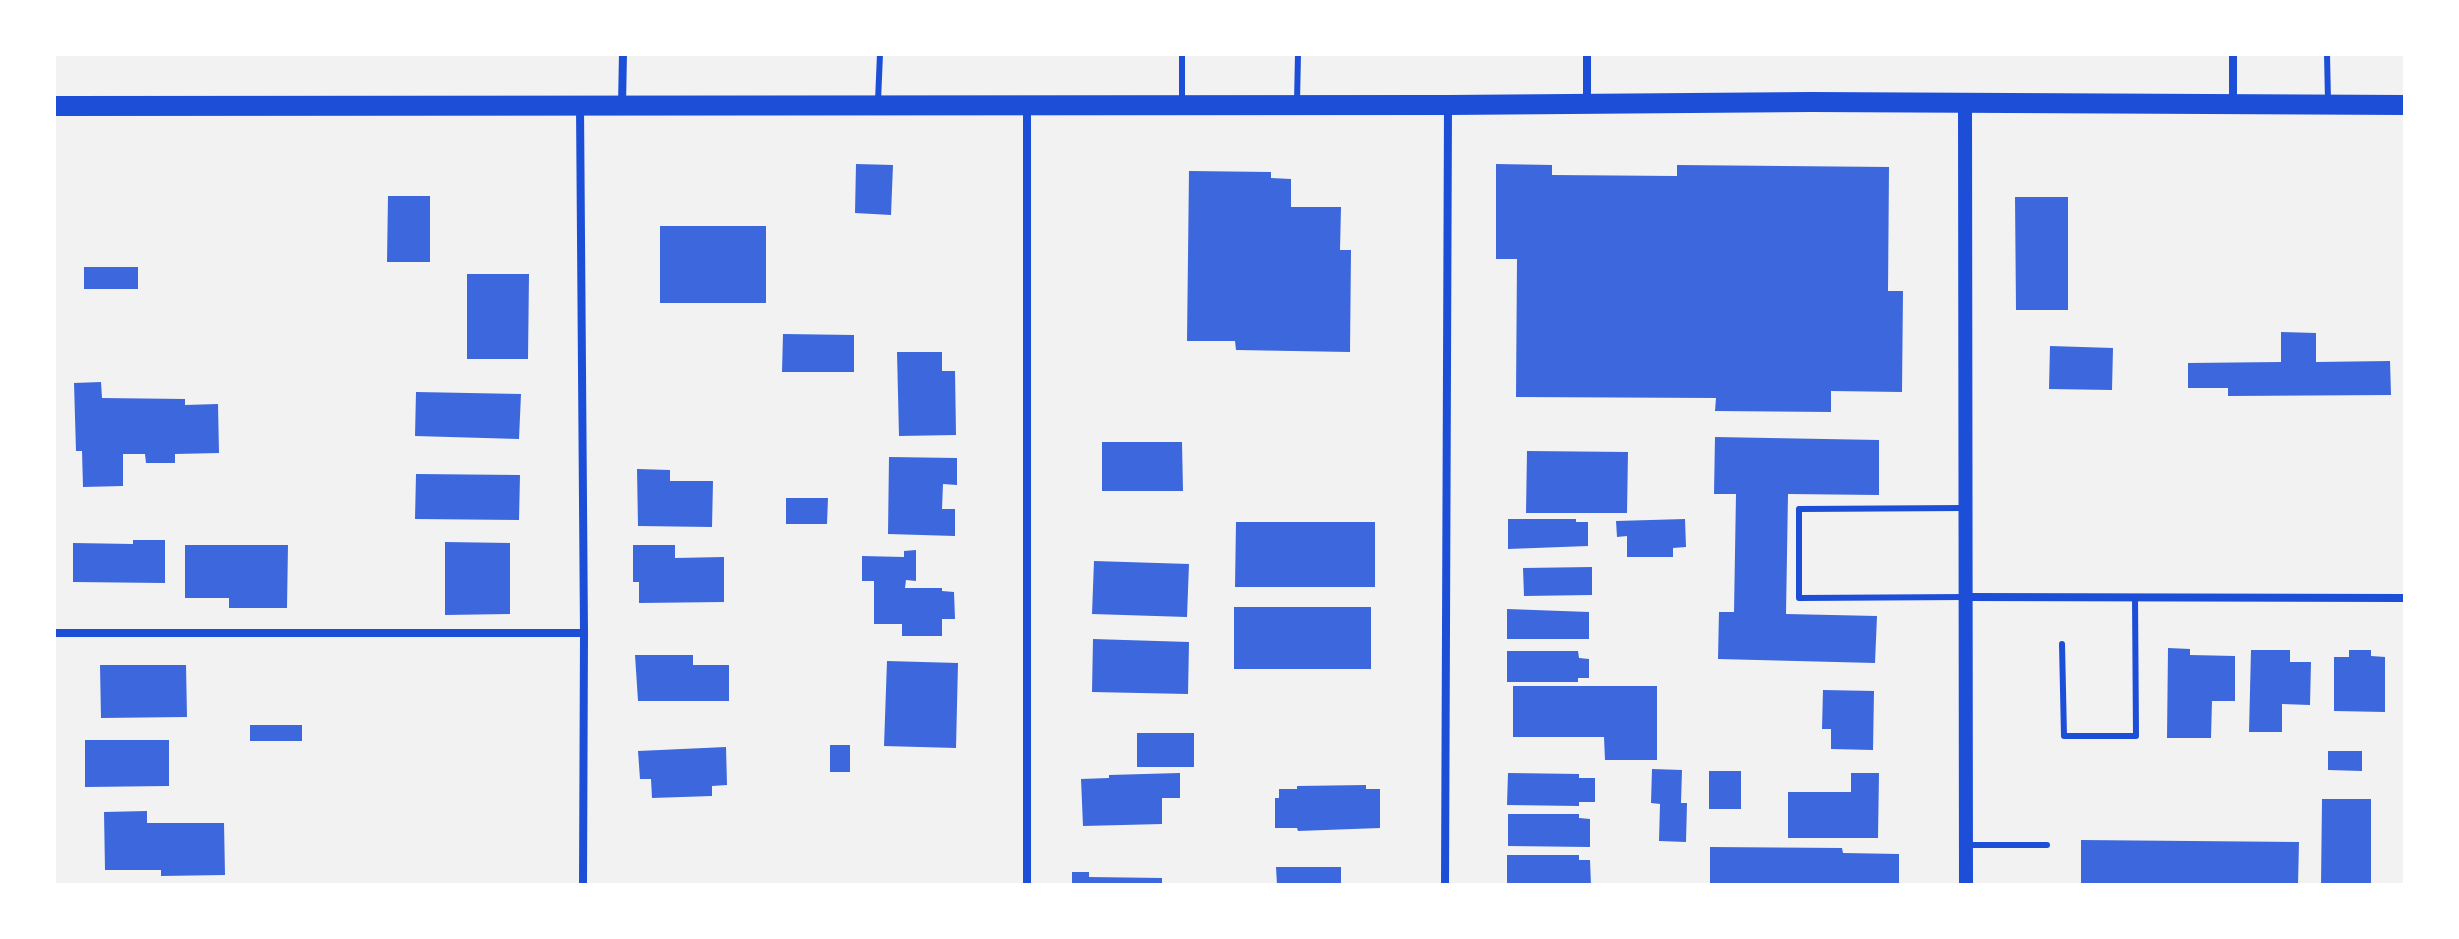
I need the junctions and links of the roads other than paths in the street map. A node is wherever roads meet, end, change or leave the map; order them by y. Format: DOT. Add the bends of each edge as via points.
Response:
graph roads {
  1 [pos="623,54"];
  2 [pos="880,54"];
  3 [pos="1182,54"];
  4 [pos="1298,54"];
  5 [pos="1587,54"];
  6 [pos="2233,54"];
  7 [pos="2327,54"];
  8 [pos="622,104"];
  9 [pos="1965,104"];
  10 [pos="580,105"];
  11 [pos="877,105"];
  12 [pos="1027,105"];
  13 [pos="1182,105"];
  14 [pos="1297,105"];
  15 [pos="1448,105"];
  16 [pos="1587,105"];
  17 [pos="2233,105"];
  18 [pos="2328,105"];
  19 [pos="2405,105"];
  20 [pos="54,106"];
  21 [pos="1966,508"];
  22 [pos="1966,597"];
  23 [pos="2135,597"];
  24 [pos="2405,598"];
  25 [pos="54,633"];
  26 [pos="584,633"];
  27 [pos="2062,644"];
  28 [pos="1966,845"];
  29 [pos="2047,845"];
  30 [pos="583,885"];
  31 [pos="1027,885"];
  32 [pos="1445,885"];
  33 [pos="1966,885"];
  1 -- 8 [label="street"];
  2 -- 11 [label="lane"];
  3 -- 13 [label="lane"];
  4 -- 14 [label="lane"];
  5 -- 16 [label="street"];
  6 -- 17 [label="street"];
  7 -- 18 [label="lane"];
  8 -- 10 [label="main road"];
  8 -- 11 [label="main road"];
  9 -- 16 [label="main road"];
  9 -- 17 [label="main road"];
  9 -- 21 [label="street"];
  10 -- 20 [label="main road"];
  10 -- 26 [label="street"];
  11 -- 12 [label="main road"];
  12 -- 13 [label="main road"];
  12 -- 31 [label="street"];
  13 -- 14 [label="main road"];
  14 -- 15 [label="main road"];
  15 -- 16 [label="main road"];
  15 -- 32 [label="street"];
  17 -- 18 [label="main road"];
  18 -- 19 [label="main road"];
  21 -- 22 [label="street"];
  21 -- 22 [label="lane" via="1799,509 1799,598"];
  22 -- 23 [label="street"];
  22 -- 28 [label="street"];
  23 -- 24 [label="street"];
  23 -- 27 [label="lane" via="2136,736 2064,736"];
  25 -- 26 [label="street"];
  26 -- 30 [label="street"];
  28 -- 29 [label="lane"];
  28 -- 33 [label="street"];
}
